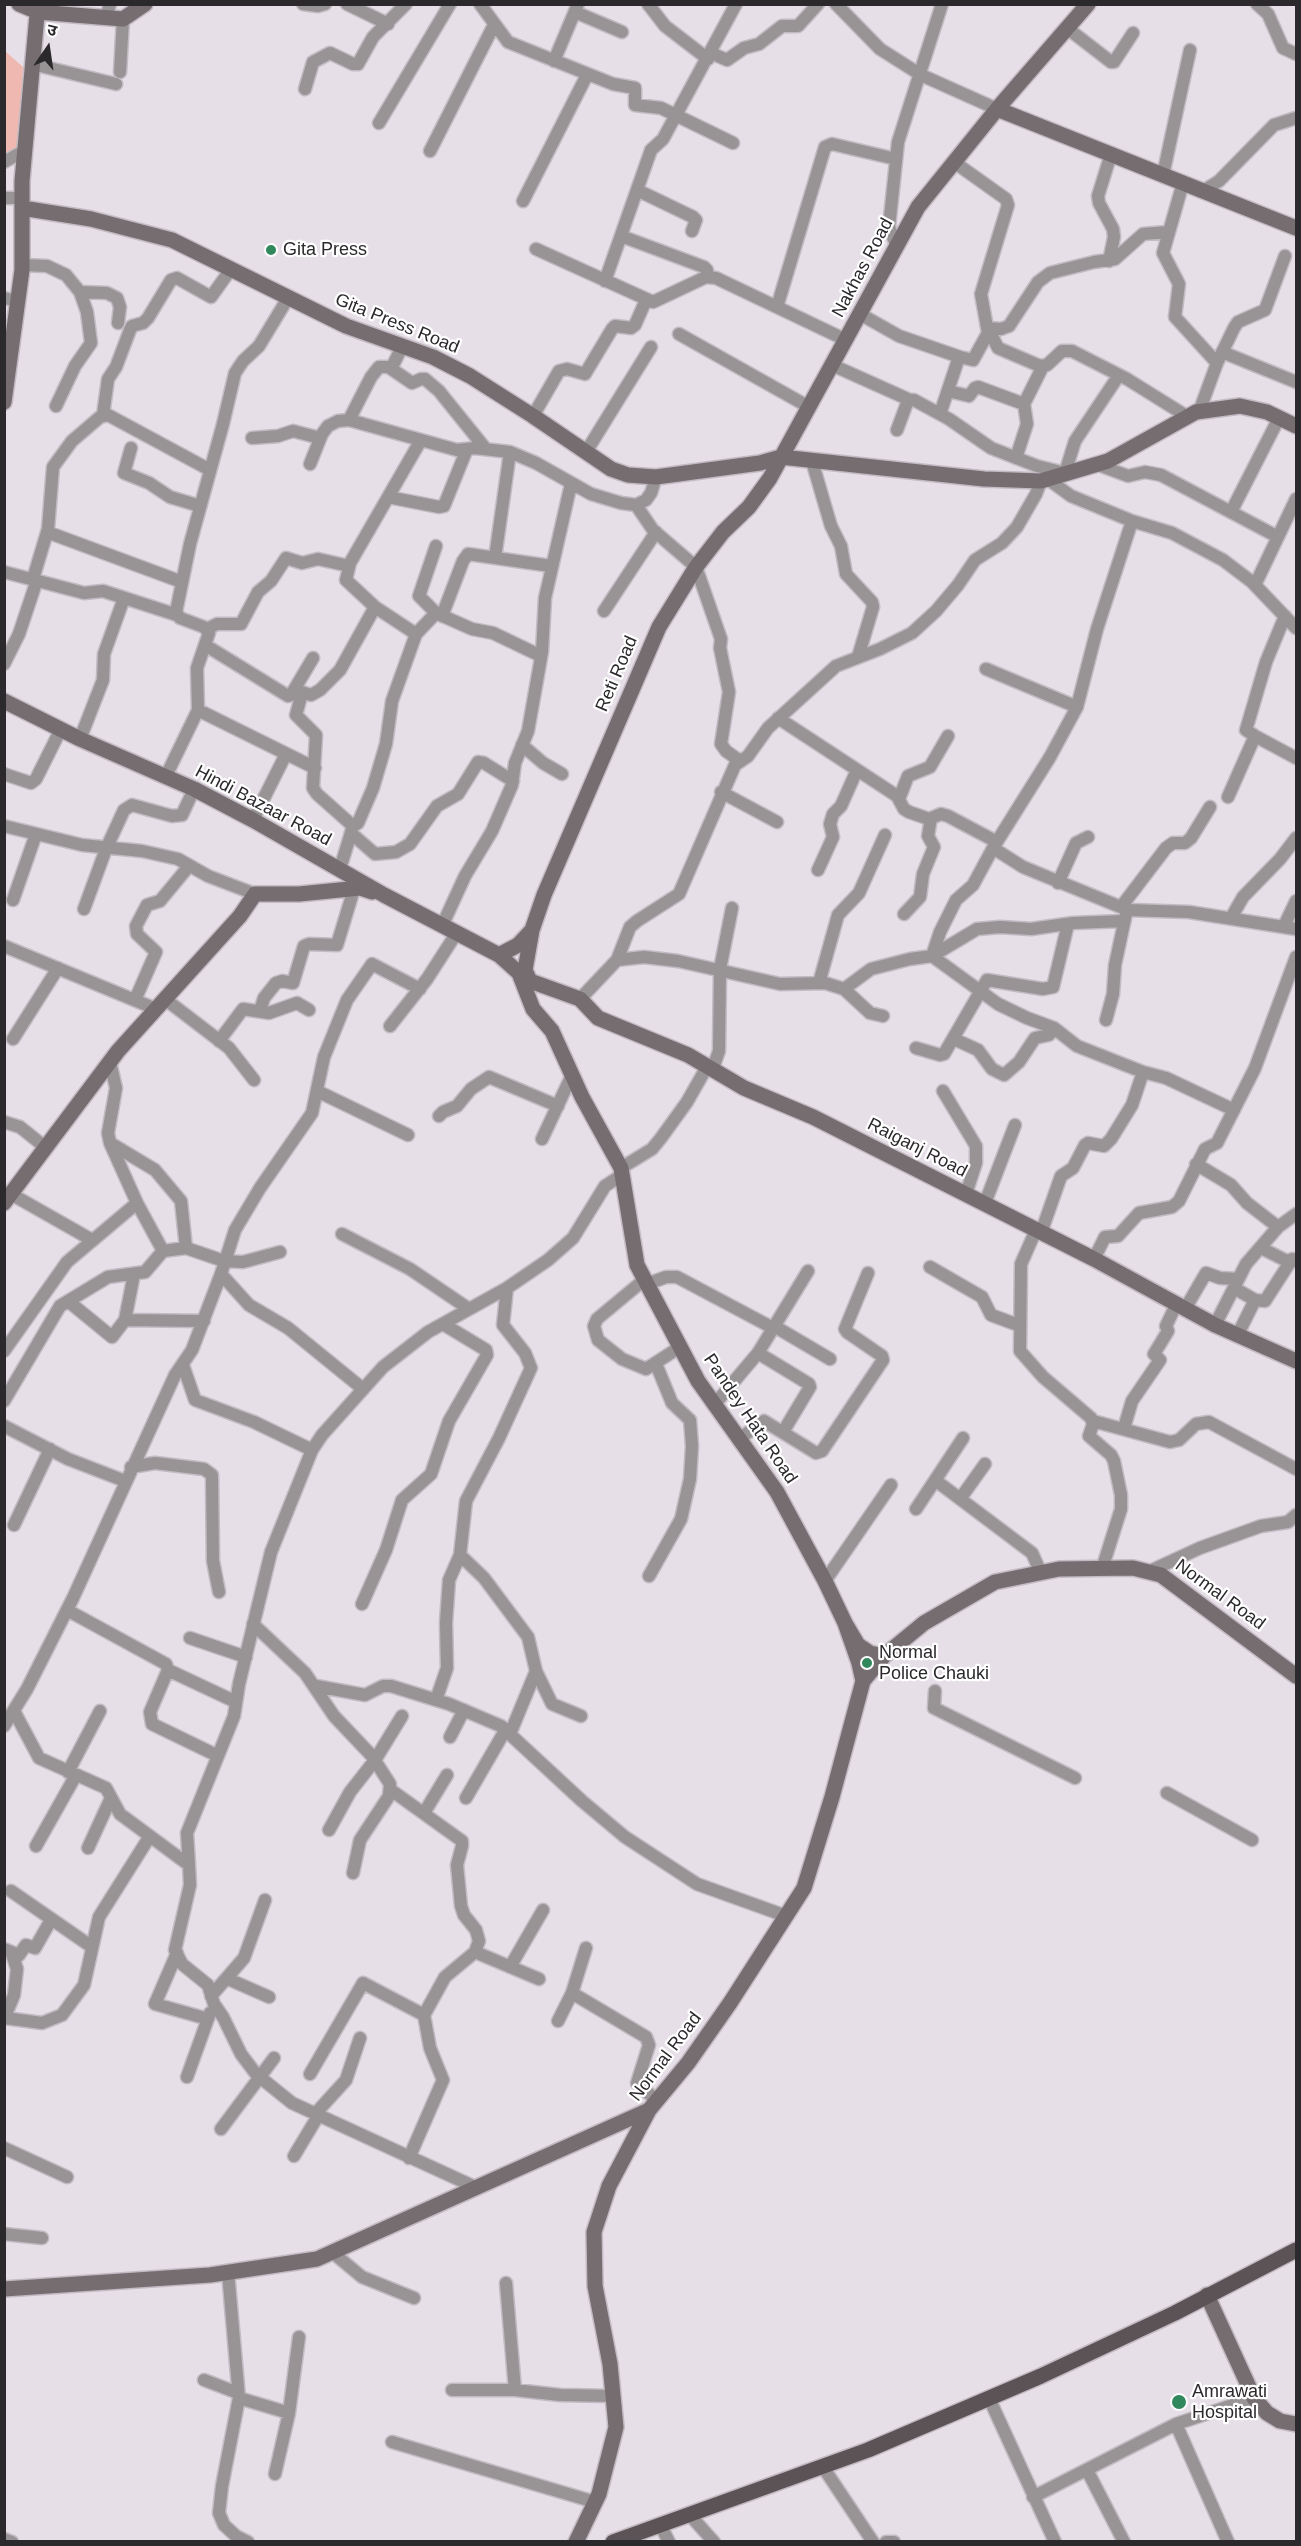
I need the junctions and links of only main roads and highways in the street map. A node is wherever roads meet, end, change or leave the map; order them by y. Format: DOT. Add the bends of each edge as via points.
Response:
graph roads {
  1 [pos="19,4"];
  2 [pos="144,4"];
  3 [pos="1088,4"];
  4 [pos="38,8"];
  5 [pos="108,11"];
  6 [pos="997,109"];
  7 [pos="22,203"];
  8 [pos="1296,228"];
  9 [pos="11,299"];
  10 [pos="4,402"];
  11 [pos="1296,426"];
  12 [pos="781,457"];
  13 [pos="4,701"];
  14 [pos="384,894"];
  15 [pos="532,930"];
  16 [pos="499,955"];
  17 [pos="522,971"];
  18 [pos="8,1198"];
  19 [pos="1296,1361"];
  20 [pos="845,1623"];
  21 [pos="884,1656"];
  22 [pos="1296,1676"];
  23 [pos="863,1681"];
  24 [pos="653,2105"];
  25 [pos="1296,2250"];
  26 [pos="4,2289"];
  27 [pos="1207,2295"];
  28 [pos="1296,2424"];
  29 [pos="576,2541"];
  30 [pos="613,2541"];
  1 -- 4 [label="main road"];
  2 -- 5 [label="main road" via="123,19"];
  3 -- 6 [label="main road, Nakhas Road"];
  4 -- 5 [label="main road"];
  4 -- 7 [label="main road"];
  6 -- 8 [label="main road"];
  6 -- 12 [label="main road, Nakhas Road" via="918,207"];
  7 -- 9 [label="main road" via="22,265"];
  7 -- 12 [label="main road, Gita Press Road" via="172,240 346,326 433,357 534,416 611,469 628,475 656,477"];
  9 -- 10 [label="main road"];
  11 -- 12 [label="main road" via="1267,412 1240,406 1193,414 1108,461 1045,480 984,479"];
  12 -- 15 [label="main road, Reti Road" via="749,507 696,567 659,627"];
  13 -- 14 [label="main road, Hindi Bazaar Road" via="194,789"];
  14 -- 16 [label="main road, Hindi Bazaar Road"];
  14 -- 18 [label="main road" via="354,889 255,894 240,916 110,1062"];
  15 -- 16 [label="main road" via="518,945"];
  15 -- 17 [label="main road, Reti Road"];
  16 -- 17 [label="main road, Hindi Bazaar Road"];
  17 -- 19 [label="main road, Raiganj Road" via="530,981 580,999 598,1018 813,1117 1094,1259 1215,1325"];
  17 -- 20 [label="main road, Pandey Hata Road" via="532,1009 552,1031 622,1171 637,1265 698,1381 777,1492"];
  20 -- 21 [label="main road" via="858,1645"];
  20 -- 23 [label="main road"];
  21 -- 22 [label="main road, Normal Road" via="924,1623 995,1582 1059,1569 1133,1568 1161,1575"];
  21 -- 23 [label="main road, Normal Road"];
  23 -- 24 [label="main road, Normal Road" via="804,1888 730,2003"];
  24 -- 26 [label="main road" via="317,2259 228,2272"];
  24 -- 29 [label="main road, Normal Road" via="609,2186 594,2232 595,2286 610,2364 616,2427 608,2465"];
  25 -- 27 [label="main road"];
  27 -- 28 [label="main road" via="1254,2398 1280,2421"];
  27 -- 30 [label="main road" via="1041,2376 868,2450"];
}
